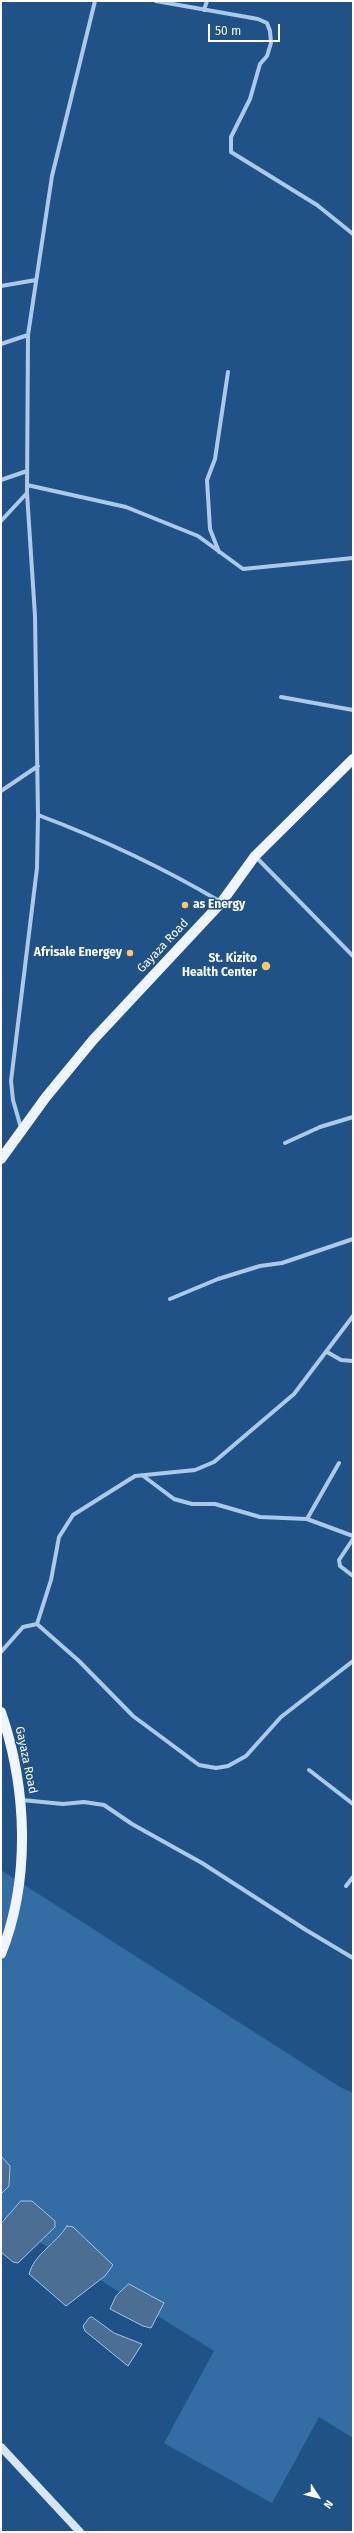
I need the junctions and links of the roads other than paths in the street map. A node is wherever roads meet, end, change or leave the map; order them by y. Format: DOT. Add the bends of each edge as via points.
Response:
graph roads {
  1 [pos="95,1"];
  2 [pos="156,1"];
  3 [pos="207,1"];
  4 [pos="204,10"];
  5 [pos="353,234"];
  6 [pos="36,280"];
  7 [pos="1,286"];
  8 [pos="28,334"];
  9 [pos="1,344"];
  10 [pos="228,372"];
  11 [pos="27,471"];
  12 [pos="1,480"];
  13 [pos="27,485"];
  14 [pos="26,493"];
  15 [pos="1,521"];
  16 [pos="220,552"];
  17 [pos="353,558"];
  18 [pos="281,697"];
  19 [pos="353,710"];
  20 [pos="353,759"];
  21 [pos="38,766"];
  22 [pos="1,791"];
  23 [pos="38,815"];
  24 [pos="255,856"];
  25 [pos="221,903"];
  26 [pos="353,956"];
  27 [pos="353,1117"];
  28 [pos="22,1131"];
  29 [pos="285,1143"];
  30 [pos="1,1159"];
  31 [pos="353,1240"];
  32 [pos="170,1299"];
  33 [pos="353,1316"];
  34 [pos="327,1352"];
  35 [pos="353,1361"];
  36 [pos="339,1463"];
  37 [pos="142,1475"];
  38 [pos="307,1519"];
  39 [pos="353,1536"];
  40 [pos="353,1539"];
  41 [pos="353,1576"];
  42 [pos="37,1624"];
  43 [pos="1,1652"];
  44 [pos="353,1661"];
  45 [pos="1,1712"];
  46 [pos="309,1770"];
  47 [pos="22,1800"];
  48 [pos="353,1804"];
  49 [pos="353,1877"];
  50 [pos="346,1886"];
  51 [pos="1,1954"];
  52 [pos="353,1958"];
  53 [pos="1,2447"];
  54 [pos="80,2532"];
  1 -- 6 [label="street" via="52,176"];
  2 -- 4 [label="street"];
  3 -- 4 [label="street"];
  4 -- 5 [label="street" via="258,19 267,23 270,31 271,43 267,56 260,64 250,99 230,142 231,152 317,205"];
  6 -- 7 [label="street"];
  6 -- 8 [label="street"];
  8 -- 9 [label="street"];
  8 -- 11 [label="street"];
  10 -- 16 [label="street" via="215,458 207,480 210,529"];
  11 -- 12 [label="street"];
  11 -- 13 [label="street"];
  13 -- 14 [label="street"];
  13 -- 16 [label="street" via="126,507 198,536"];
  14 -- 15 [label="street"];
  14 -- 21 [label="street" via="36,616"];
  16 -- 17 [label="street" via="243,568"];
  18 -- 19 [label="street"];
  20 -- 24 [label="main road, Gayaza Road"];
  21 -- 22 [label="street"];
  21 -- 23 [label="street"];
  23 -- 25 [label="street" via="103,840 170,872"];
  23 -- 28 [label="street" via="37,868 11,1081 13,1100"];
  24 -- 25 [label="main road, Gayaza Road"];
  24 -- 26 [label="street"];
  25 -- 28 [label="main road, Gayaza Road" via="93,1040"];
  27 -- 29 [label="street" via="320,1127"];
  28 -- 30 [label="main road, Gayaza Road"];
  31 -- 32 [label="street" via="282,1263 260,1266 218,1279"];
  33 -- 34 [label="street"];
  34 -- 35 [label="street" via="341,1360"];
  34 -- 37 [label="street" via="294,1394 214,1462 195,1470"];
  36 -- 38 [label="street"];
  37 -- 38 [label="street" via="174,1499 192,1504 215,1504 260,1517"];
  37 -- 42 [label="street" via="135,1476 73,1515 65,1525 59,1537 51,1580"];
  38 -- 39 [label="street"];
  40 -- 41 [label="street" via="339,1560 340,1566"];
  42 -- 43 [label="street" via="23,1627"];
  42 -- 44 [label="street" via="79,1661 133,1716 199,1765 216,1768 228,1766 246,1756 281,1717"];
  45 -- 47 [label="main road, Gayaza Road" via="15,1761"];
  46 -- 48 [label="street"];
  47 -- 51 [label="main road, Gayaza Road" via="22,1852 13,1915"];
  47 -- 52 [label="street" via="104,1805"];
  49 -- 50 [label="street"];
  53 -- 54 [label="street"];
}
